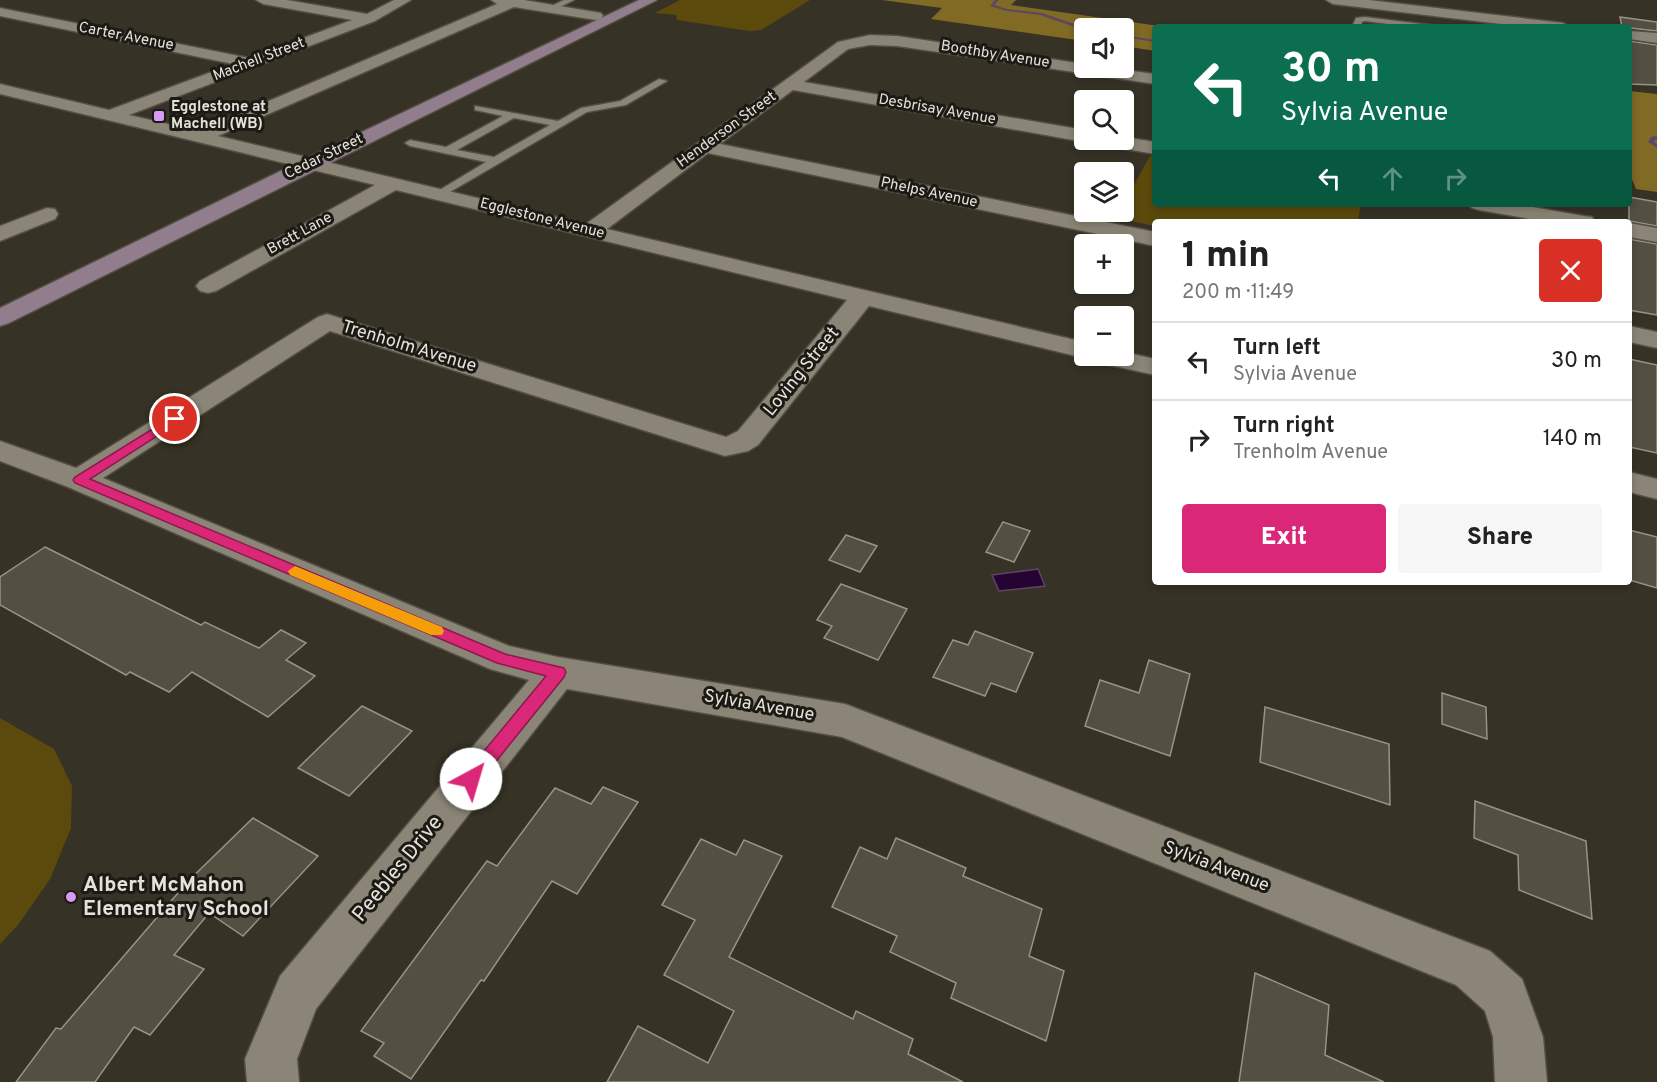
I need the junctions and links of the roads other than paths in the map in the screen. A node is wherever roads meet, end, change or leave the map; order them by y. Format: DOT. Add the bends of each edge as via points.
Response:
graph roads {
  1 [pos="9,0"];
  2 [pos="263,0"];
  3 [pos="404,0"];
  4 [pos="570,0"];
  5 [pos="629,0"];
  6 [pos="651,0"];
  7 [pos="1332,0"];
  8 [pos="505,1"];
  9 [pos="0,3"];
  10 [pos="551,8"];
  11 [pos="0,12"];
  12 [pos="1432,12"];
  13 [pos="596,16"];
  14 [pos="370,18"];
  15 [pos="1357,24"];
  16 [pos="1406,24"];
  17 [pos="1430,24"];
  18 [pos="1537,24"];
  19 [pos="866,34"];
  20 [pos="1632,35"];
  21 [pos="1657,38"];
  22 [pos="277,53"];
  23 [pos="305,59"];
  24 [pos="251,63"];
  25 [pos="326,63"];
  26 [pos="357,68"];
  27 [pos="1152,80"];
  28 [pos="662,81"];
  29 [pos="789,84"];
  30 [pos="0,89"];
  31 [pos="24,95"];
  32 [pos="0,104"];
  33 [pos="478,108"];
  34 [pos="112,115"];
  35 [pos="512,115"];
  36 [pos="560,124"];
  37 [pos="1074,134"];
  38 [pos="200,137"];
  39 [pos="410,143"];
  40 [pos="1134,144"];
  41 [pos="704,147"];
  42 [pos="1152,148"];
  43 [pos="447,151"];
  44 [pos="496,161"];
  45 [pos="302,162"];
  46 [pos="392,184"];
  47 [pos="439,195"];
  48 [pos="1521,208"];
  49 [pos="47,214"];
  50 [pos="1570,219"];
  51 [pos="590,231"];
  52 [pos="1632,231"];
  53 [pos="0,234"];
  54 [pos="1657,235"];
  55 [pos="1152,238"];
  56 [pos="208,286"];
  57 [pos="863,297"];
  58 [pos="0,300"];
  59 [pos="0,318"];
  60 [pos="1632,335"];
  61 [pos="1657,340"];
  62 [pos="1074,348"];
  63 [pos="1134,363"];
  64 [pos="1152,367"];
  65 [pos="738,444"];
  66 [pos="0,450"];
  67 [pos="80,480"];
  68 [pos="1632,483"];
  69 [pos="1657,489"];
  70 [pos="558,672"];
  71 [pos="273,1082"];
  72 [pos="1521,1082"];
  1 -- 9 [label="street"];
  2 -- 14 [label="street"];
  3 -- 14 [label="street, Machell Street"];
  4 -- 10 [label="lane"];
  5 -- 13 [label="main road, Cedar Street"];
  6 -- 45 [label="main road, Cedar Street"];
  7 -- 12 [label="street"];
  8 -- 10 [label="street"];
  8 -- 26 [label="street"];
  10 -- 13 [label="street"];
  11 -- 24 [label="street, Carter Avenue"];
  12 -- 17 [label="lane"];
  12 -- 18 [label="street"];
  13 -- 45 [label="main road, Cedar Street"];
  14 -- 22 [label="street, Machell Street"];
  15 -- 16 [label="lane" via="1365,19"];
  19 -- 27 [label="street, Boothby Avenue"];
  19 -- 29 [label="street, Henderson Street" via="843,45"];
  20 -- 21 [label="street"];
  22 -- 23 [label="street"];
  22 -- 24 [label="street, Machell Street"];
  24 -- 34 [label="street, Machell Street"];
  25 -- 26 [label="street"];
  26 -- 38 [label="street"];
  28 -- 36 [label="lane" via="623,103 590,108"];
  29 -- 37 [label="street, Desbrisay Avenue"];
  29 -- 41 [label="street, Henderson Street"];
  30 -- 31 [label="street, Egglestone Avenue"];
  31 -- 32 [label="street"];
  31 -- 34 [label="street, Egglestone Avenue"];
  33 -- 35 [label="lane"];
  34 -- 38 [label="street, Egglestone Avenue"];
  35 -- 36 [label="lane"];
  35 -- 43 [label="lane"];
  36 -- 44 [label="lane"];
  38 -- 45 [label="street, Egglestone Avenue"];
  39 -- 43 [label="lane"];
  40 -- 42 [label="street"];
  41 -- 51 [label="street, Henderson Street"];
  41 -- 55 [label="street, Phelps Avenue"];
  43 -- 44 [label="lane"];
  44 -- 47 [label="lane"];
  45 -- 46 [label="street, Egglestone Avenue"];
  45 -- 58 [label="main road, Cedar Street"];
  45 -- 59 [label="main road, Cedar Street"];
  46 -- 47 [label="street, Egglestone Avenue"];
  46 -- 56 [label="street, Brett Lane"];
  47 -- 51 [label="street, Egglestone Avenue"];
  48 -- 50 [label="street"];
  49 -- 53 [label="street"];
  51 -- 57 [label="street, Egglestone Avenue"];
  52 -- 54 [label="street"];
  57 -- 62 [label="street, Egglestone Avenue"];
  57 -- 65 [label="street, Loving Street" via="748,438"];
  60 -- 61 [label="street"];
  63 -- 64 [label="street"];
  65 -- 67 [label="street, Trenholm Avenue" via="725,447 327,322"];
  66 -- 67 [label="street, Sylvia Avenue"];
  67 -- 70 [label="street, Sylvia Avenue" via="503,659"];
  68 -- 69 [label="street"];
  70 -- 71 [label="street, Peebles Drive" via="297,993 271,1059"];
  70 -- 72 [label="street, Sylvia Avenue" via="844,721 1473,968 1505,996 1518,1037"];
}
